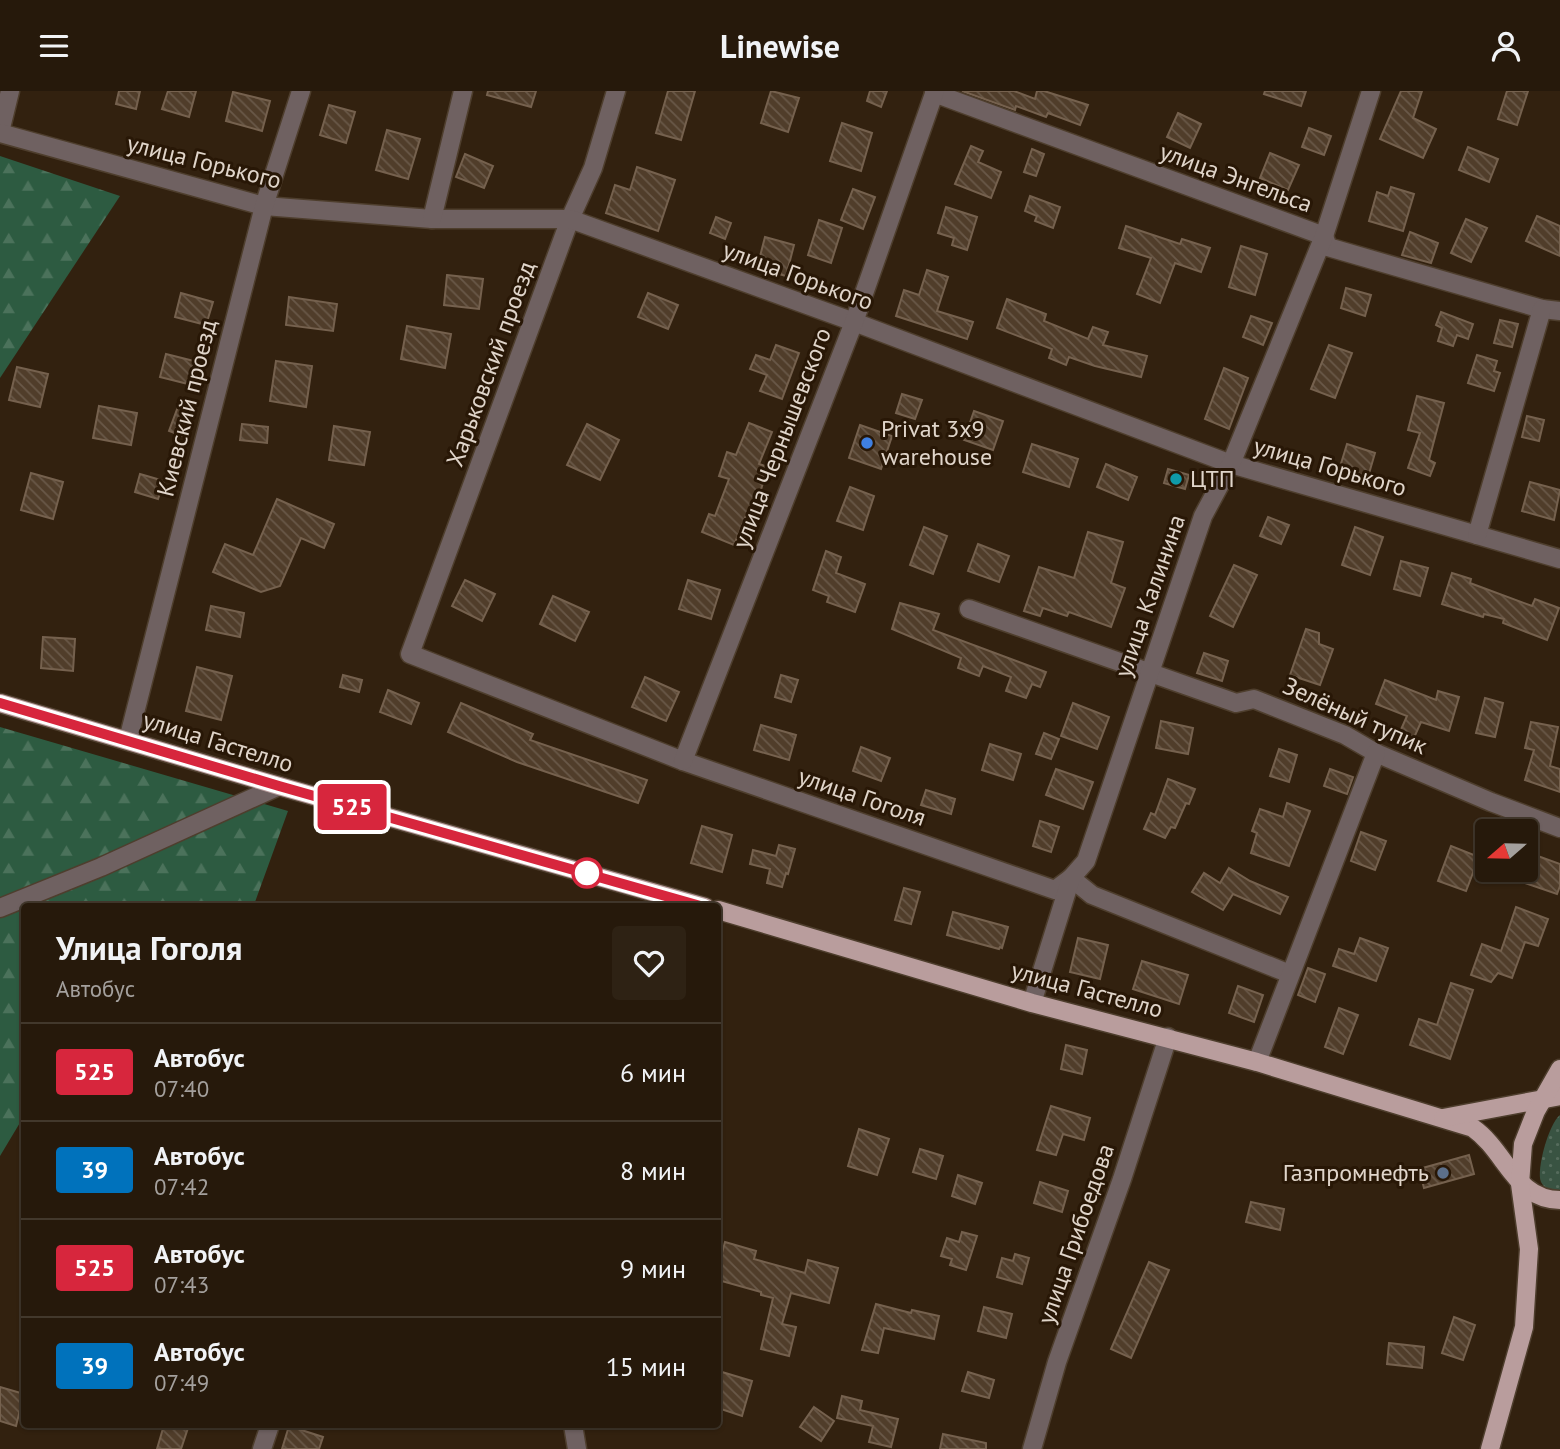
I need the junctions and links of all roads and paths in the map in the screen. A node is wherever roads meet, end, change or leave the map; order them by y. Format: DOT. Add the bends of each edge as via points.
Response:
graph roads {
  1 [pos="10,91"];
  2 [pos="301,91"];
  3 [pos="463,91"];
  4 [pos="616,91"];
  5 [pos="1371,91"];
  6 [pos="935,92"];
  7 [pos="0,133"];
  8 [pos="264,206"];
  9 [pos="432,219"];
  10 [pos="570,219"];
  11 [pos="1324,236"];
  12 [pos="1551,310"];
  13 [pos="854,322"];
  14 [pos="1231,464"];
  15 [pos="1477,535"];
  16 [pos="1560,559"];
  17 [pos="969,609"];
  18 [pos="410,654"];
  19 [pos="1149,672"];
  20 [pos="0,703"];
  21 [pos="128,740"];
  22 [pos="1376,753"];
  23 [pos="684,761"];
  24 [pos="279,786"];
  25 [pos="1560,828"];
  26 [pos="1071,878"];
  27 [pos="691,903"];
  28 [pos="0,908"];
  29 [pos="721,911"];
  30 [pos="1290,974"];
  31 [pos="1032,1003"];
  32 [pos="1168,1037"];
  33 [pos="1257,1062"];
  34 [pos="1560,1069"];
  35 [pos="1560,1087"];
  36 [pos="1552,1097"];
  37 [pos="1443,1118"];
  38 [pos="1520,1184"];
  39 [pos="1560,1200"];
  40 [pos="269,1428"];
  41 [pos="574,1428"];
  42 [pos="262,1449"];
  43 [pos="577,1449"];
  44 [pos="1032,1449"];
  45 [pos="1490,1449"];
  1 -- 7 [label="street"];
  2 -- 8 [label="street, Киевский проезд"];
  3 -- 9 [label="street"];
  4 -- 10 [label="street, Харьковский проезд" via="593,168"];
  5 -- 11 [label="street, улица Калинина"];
  6 -- 11 [label="street, улица Энгельса"];
  6 -- 13 [label="street, улица Чернышевского"];
  7 -- 8 [label="street, улица Горького"];
  8 -- 9 [label="street, улица Горького"];
  8 -- 21 [label="street, Киевский проезд"];
  9 -- 10 [label="street, улица Горького"];
  10 -- 13 [label="street, улица Горького"];
  10 -- 18 [label="street, Харьковский проезд"];
  11 -- 12 [label="street, улица Энгельса" via="1328,247"];
  11 -- 14 [label="street, улица Калинина"];
  12 -- 15 [label="street"];
  13 -- 14 [label="street, улица Горького"];
  13 -- 23 [label="street, улица Чернышевского"];
  14 -- 15 [label="street, улица Горького"];
  14 -- 19 [label="street, улица Калинина" via="1203,516"];
  15 -- 16 [label="street, улица Горького"];
  17 -- 19 [label="street, Зелёный тупик"];
  18 -- 23 [label="street, улица Гоголя"];
  19 -- 22 [label="street, Зелёный тупик" via="1236,703 1254,699 1345,735"];
  19 -- 26 [label="street, улица Калинина" via="1086,861"];
  20 -- 21 [label="main road, улица Гастелло"];
  21 -- 24 [label="main road, улица Гастелло"];
  22 -- 25 [label="street, Зелёный тупик"];
  22 -- 30 [label="street"];
  23 -- 26 [label="street, улица Гоголя" via="1055,890"];
  24 -- 27 [label="main road, улица Гастелло"];
  24 -- 28 [label="street"];
  26 -- 30 [label="street" via="1092,895"];
  26 -- 31 [label="street, улица Калинина"];
  29 -- 31 [label="main road, улица Гастелло"];
  30 -- 33 [label="street"];
  31 -- 32 [label="main road, улица Гастелло"];
  32 -- 33 [label="main road, улица Гастелло"];
  32 -- 44 [label="street, улица Грибоедова" via="1056,1362"];
  33 -- 37 [label="main road, улица Гастелло"];
  34 -- 36 [label="main road"];
  35 -- 36 [label="main road"];
  36 -- 37 [label="main road, улица Гастелло"];
  36 -- 38 [label="main road" via="1536,1111 1523,1144"];
  37 -- 38 [label="main road, улица Гастелло" via="1479,1132"];
  38 -- 39 [label="main road" via="1542,1198"];
  38 -- 45 [label="main road" via="1529,1249 1524,1327"];
  40 -- 42 [label="street"];
  41 -- 43 [label="street"];
}
